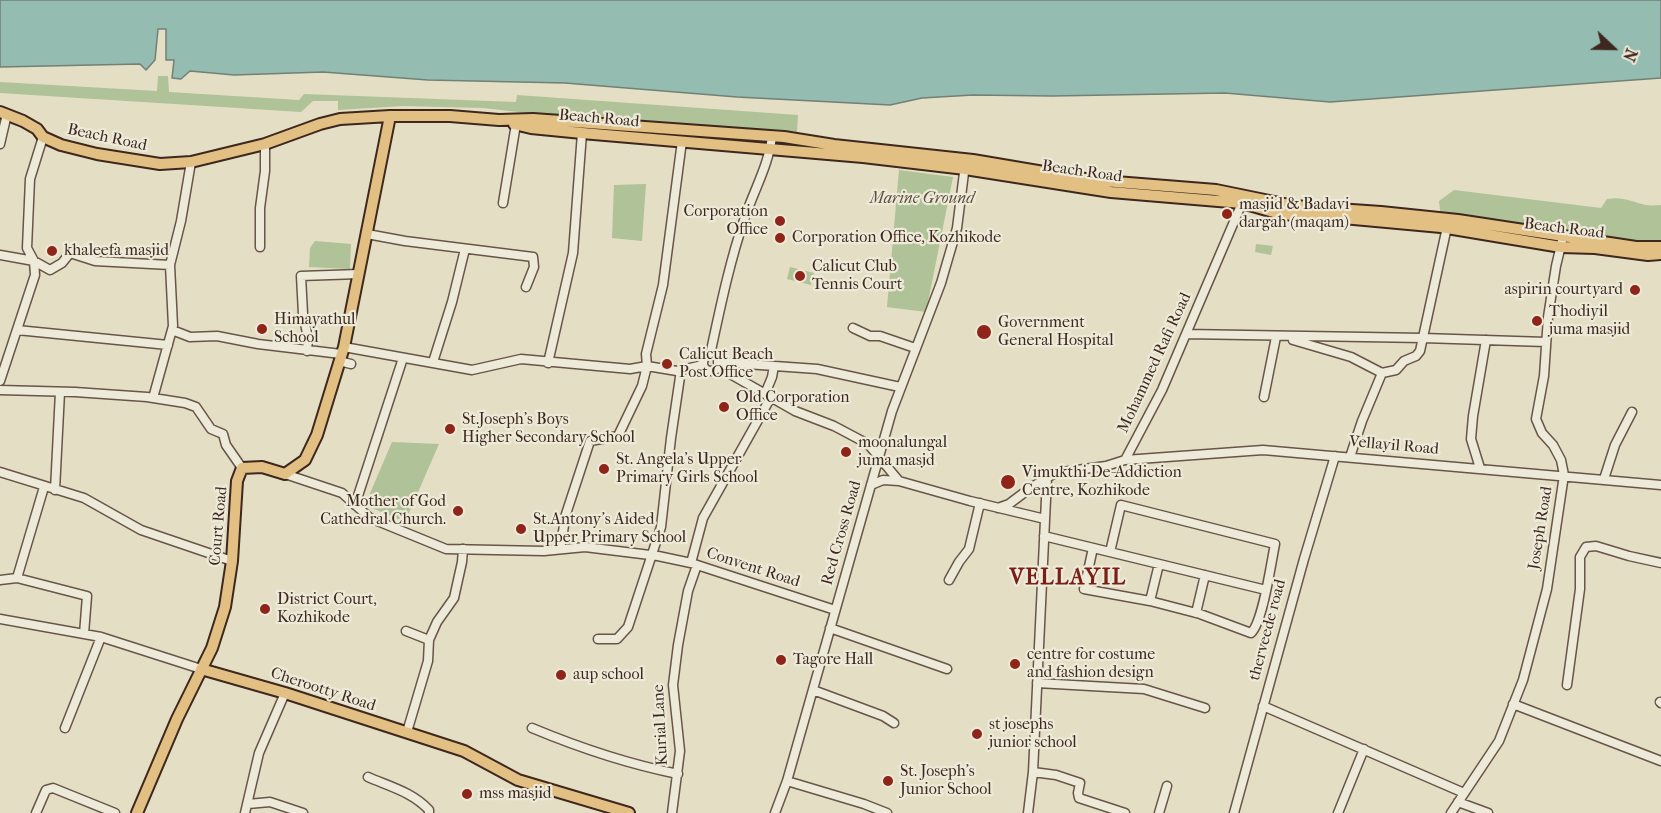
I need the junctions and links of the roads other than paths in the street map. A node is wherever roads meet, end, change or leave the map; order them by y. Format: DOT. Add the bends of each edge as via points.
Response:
graph roads {
  1 [pos="3,113"];
  2 [pos="390,116"];
  3 [pos="499,120"];
  4 [pos="516,124"];
  5 [pos="582,133"];
  6 [pos="772,136"];
  7 [pos="43,137"];
  8 [pos="682,141"];
  9 [pos="0,144"];
  10 [pos="266,144"];
  11 [pos="770,149"];
  12 [pos="191,162"];
  13 [pos="965,164"];
  14 [pos="503,203"];
  15 [pos="1242,203"];
  16 [pos="1447,227"];
  17 [pos="368,234"];
  18 [pos="1562,241"];
  19 [pos="260,247"];
  20 [pos="1661,247"];
  21 [pos="465,249"];
  22 [pos="1661,254"];
  23 [pos="0,255"];
  24 [pos="33,261"];
  25 [pos="170,265"];
  26 [pos="359,274"];
  27 [pos="526,287"];
  28 [pos="853,328"];
  29 [pos="17,330"];
  30 [pos="172,330"];
  31 [pos="1186,334"];
  32 [pos="1278,337"];
  33 [pos="1423,338"];
  34 [pos="1486,340"];
  35 [pos="1546,342"];
  36 [pos="168,345"];
  37 [pos="915,348"];
  38 [pos="307,351"];
  39 [pos="341,354"];
  40 [pos="710,355"];
  41 [pos="403,358"];
  42 [pos="433,362"];
  43 [pos="548,363"];
  44 [pos="351,364"];
  45 [pos="718,364"];
  46 [pos="647,366"];
  47 [pos="703,366"];
  48 [pos="774,366"];
  49 [pos="681,370"];
  50 [pos="1382,373"];
  51 [pos="0,381"];
  52 [pos="900,387"];
  53 [pos="0,390"];
  54 [pos="60,392"];
  55 [pos="768,396"];
  56 [pos="1264,397"];
  57 [pos="153,398"];
  58 [pos="1632,412"];
  59 [pos="880,456"];
  60 [pos="1335,456"];
  61 [pos="1350,457"];
  62 [pos="1125,460"];
  63 [pos="242,468"];
  64 [pos="1480,468"];
  65 [pos="0,472"];
  66 [pos="285,474"];
  67 [pos="1564,475"];
  68 [pos="1047,478"];
  69 [pos="1604,479"];
  70 [pos="899,481"];
  71 [pos="871,485"];
  72 [pos="1661,485"];
  73 [pos="44,487"];
  74 [pos="55,490"];
  75 [pos="980,503"];
  76 [pos="355,505"];
  77 [pos="998,508"];
  78 [pos="1045,519"];
  79 [pos="1044,536"];
  80 [pos="1093,548"];
  81 [pos="463,549"];
  82 [pos="560,549"];
  83 [pos="1110,552"];
  84 [pos="652,555"];
  85 [pos="232,561"];
  86 [pos="1661,563"];
  87 [pos="694,564"];
  88 [pos="1159,564"];
  89 [pos="1205,575"];
  90 [pos="17,578"];
  91 [pos="0,580"];
  92 [pos="949,580"];
  93 [pos="1266,590"];
  94 [pos="1150,601"];
  95 [pos="835,610"];
  96 [pos="1196,613"];
  97 [pos="0,619"];
  98 [pos="830,628"];
  99 [pos="406,631"];
  100 [pos="84,634"];
  101 [pos="101,637"];
  102 [pos="598,639"];
  103 [pos="429,640"];
  104 [pos="201,669"];
  105 [pos="946,669"];
  106 [pos="1037,682"];
  107 [pos="1567,685"];
  108 [pos="813,690"];
  109 [pos="285,693"];
  110 [pos="1513,704"];
  111 [pos="1263,706"];
  112 [pos="1205,708"];
  113 [pos="894,723"];
  114 [pos="66,728"];
  115 [pos="532,729"];
  116 [pos="407,732"];
  117 [pos="1364,749"];
  118 [pos="1661,761"];
  119 [pos="1033,772"];
  120 [pos="678,774"];
  121 [pos="368,777"];
  122 [pos="787,781"];
  123 [pos="1167,786"];
  124 [pos="1464,793"];
  125 [pos="1458,802"];
  126 [pos="248,804"];
  127 [pos="36,813"];
  128 [pos="115,813"];
  129 [pos="137,813"];
  130 [pos="245,813"];
  131 [pos="303,813"];
  132 [pos="429,813"];
  133 [pos="629,813"];
  134 [pos="672,813"];
  135 [pos="775,813"];
  136 [pos="886,813"];
  137 [pos="1028,813"];
  138 [pos="1125,813"];
  139 [pos="1158,813"];
  140 [pos="1234,813"];
  141 [pos="1338,813"];
  142 [pos="1451,813"];
  143 [pos="1488,813"];
  1 -- 7 [label="main road, Beach Road" via="37,129"];
  1 -- 9 [label="street"];
  2 -- 3 [label="main road, Beach Road"];
  2 -- 10 [label="main road, Beach Road" via="340,119"];
  2 -- 17 [label="main road"];
  3 -- 4 [label="main road, Beach Road"];
  3 -- 6 [label="main road, Beach Road"];
  4 -- 5 [label="main road, Beach Road"];
  4 -- 14 [label="street"];
  5 -- 8 [label="main road, Beach Road"];
  5 -- 43 [label="street" via="573,253"];
  6 -- 11 [label="street"];
  6 -- 13 [label="main road, Beach Road"];
  7 -- 12 [label="main road, Beach Road" via="97,154 160,164"];
  7 -- 24 [label="street" via="30,179 27,248"];
  8 -- 11 [label="main road, Beach Road"];
  8 -- 46 [label="street" via="663,285 646,354"];
  10 -- 12 [label="main road, Beach Road"];
  10 -- 19 [label="street"];
  11 -- 13 [label="main road, Beach Road"];
  11 -- 40 [label="street" via="730,264"];
  12 -- 25 [label="street"];
  13 -- 15 [label="main road, Beach Road" via="1111,192"];
  13 -- 18 [label="main road, Beach Road" via="1216,190 1294,207 1392,213"];
  13 -- 37 [label="street, Red Cross Road" via="957,228 942,283"];
  15 -- 16 [label="main road, Beach Road" via="1293,215"];
  15 -- 31 [label="street, Mohammed Rafi Road"];
  16 -- 18 [label="main road, Beach Road"];
  16 -- 33 [label="street"];
  17 -- 21 [label="street"];
  17 -- 26 [label="main road"];
  18 -- 20 [label="main road, Beach Road"];
  18 -- 22 [label="main road, Beach Road"];
  18 -- 35 [label="street, Joseph Road"];
  21 -- 27 [label="street" via="533,257 534,267"];
  21 -- 42 [label="street"];
  23 -- 24 [label="street"];
  24 -- 25 [label="street" via="50,270 70,253 95,261"];
  24 -- 29 [label="street" via="35,275"];
  25 -- 30 [label="street"];
  26 -- 38 [label="street" via="301,276"];
  26 -- 39 [label="main road"];
  28 -- 37 [label="street"];
  29 -- 36 [label="street"];
  29 -- 51 [label="street"];
  30 -- 36 [label="street"];
  30 -- 38 [label="street" via="190,337 217,336"];
  31 -- 32 [label="street"];
  31 -- 62 [label="street, Mohammed Rafi Road"];
  32 -- 33 [label="street"];
  32 -- 50 [label="street" via="1352,357"];
  32 -- 56 [label="street"];
  33 -- 34 [label="street"];
  33 -- 50 [label="street" via="1416,356 1396,370"];
  34 -- 35 [label="street"];
  34 -- 64 [label="street" via="1471,439"];
  35 -- 67 [label="street, Joseph Road" via="1536,419 1562,460"];
  36 -- 57 [label="street"];
  37 -- 52 [label="street, Red Cross Road"];
  38 -- 39 [label="street"];
  39 -- 41 [label="street"];
  39 -- 44 [label="street"];
  39 -- 66 [label="main road" via="317,435 305,460"];
  40 -- 45 [label="street"];
  40 -- 47 [label="street"];
  41 -- 42 [label="street"];
  41 -- 76 [label="street"];
  42 -- 43 [label="street" via="472,370 521,360"];
  43 -- 46 [label="street" via="630,369"];
  45 -- 47 [label="street" via="710,371"];
  45 -- 48 [label="street"];
  45 -- 55 [label="street"];
  46 -- 49 [label="street"];
  46 -- 82 [label="street" via="642,386 618,436 590,441 566,514"];
  47 -- 49 [label="street"];
  48 -- 52 [label="street" via="817,369"];
  48 -- 55 [label="street, Kurial Lane"];
  49 -- 84 [label="street" via="661,526"];
  50 -- 61 [label="street"];
  52 -- 59 [label="street, Red Cross Road"];
  53 -- 54 [label="street"];
  54 -- 57 [label="street"];
  54 -- 74 [label="street"];
  55 -- 59 [label="street" via="868,444"];
  55 -- 87 [label="street, Kurial Lane" via="703,518"];
  57 -- 63 [label="street" via="185,402 196,408 211,429 223,434 226,446"];
  58 -- 69 [label="street"];
  59 -- 70 [label="street"];
  59 -- 71 [label="street, Red Cross Road"];
  60 -- 61 [label="street, Vellayil Road"];
  60 -- 62 [label="street, Vellayil Road" via="1263,450"];
  60 -- 111 [label="street, therveede road"];
  61 -- 64 [label="street, Vellayil Road"];
  62 -- 68 [label="street" via="1055,473"];
  63 -- 66 [label="main road, Court Road" via="262,466"];
  63 -- 85 [label="main road, Court Road" via="237,481"];
  64 -- 67 [label="street, Vellayil Road"];
  65 -- 73 [label="street"];
  66 -- 76 [label="street, Convent Road" via="342,493"];
  67 -- 69 [label="street, Vellayil Road"];
  67 -- 110 [label="street, Joseph Road" via="1547,590"];
  68 -- 77 [label="street"];
  68 -- 78 [label="street"];
  69 -- 72 [label="street, Vellayil Road"];
  70 -- 71 [label="street" via="883,480"];
  70 -- 75 [label="street"];
  71 -- 95 [label="street, Red Cross Road"];
  73 -- 74 [label="street"];
  73 -- 90 [label="street"];
  74 -- 85 [label="street" via="84,498 141,530"];
  75 -- 77 [label="street"];
  75 -- 92 [label="street" via="969,549"];
  76 -- 81 [label="street, Convent Road" via="370,518 446,549"];
  77 -- 78 [label="street"];
  78 -- 79 [label="street"];
  79 -- 80 [label="street"];
  79 -- 106 [label="street"];
  80 -- 83 [label="street"];
  80 -- 94 [label="street" via="1084,589"];
  81 -- 82 [label="street, Convent Road"];
  81 -- 103 [label="street" via="454,598"];
  82 -- 84 [label="street, Convent Road" via="585,547"];
  83 -- 88 [label="street"];
  83 -- 93 [label="street" via="1121,505 1275,544"];
  84 -- 87 [label="street, Convent Road"];
  84 -- 102 [label="street" via="628,627 617,639"];
  85 -- 104 [label="main road, Court Road" via="225,607"];
  86 -- 107 [label="street" via="1596,546 1586,547 1580,557 1580,590"];
  87 -- 95 [label="street, Convent Road"];
  87 -- 120 [label="street, Kurial Lane" via="673,685 680,751"];
  88 -- 89 [label="street"];
  88 -- 94 [label="street"];
  89 -- 93 [label="street"];
  89 -- 96 [label="street"];
  90 -- 91 [label="street"];
  90 -- 100 [label="street" via="87,597"];
  93 -- 96 [label="street" via="1251,633"];
  94 -- 96 [label="street"];
  95 -- 98 [label="street, Red Cross Road"];
  97 -- 100 [label="street, Cherootty Road"];
  98 -- 105 [label="street"];
  98 -- 108 [label="street, Red Cross Road"];
  99 -- 103 [label="street"];
  100 -- 101 [label="street, Cherootty Road"];
  101 -- 104 [label="street, Cherootty Road"];
  101 -- 114 [label="street"];
  103 -- 116 [label="street" via="428,661"];
  104 -- 109 [label="main road, Cherootty Road"];
  104 -- 129 [label="main road, Court Road"];
  106 -- 112 [label="street" via="1144,689"];
  106 -- 119 [label="street"];
  108 -- 113 [label="street"];
  108 -- 122 [label="street, Red Cross Road"];
  109 -- 116 [label="main road, Cherootty Road"];
  109 -- 126 [label="street" via="259,753"];
  110 -- 118 [label="street"];
  110 -- 124 [label="street, Joseph Road" via="1499,741"];
  111 -- 117 [label="street"];
  111 -- 140 [label="street, therveede road"];
  115 -- 120 [label="street"];
  116 -- 133 [label="main road, Cherootty Road" via="464,751 518,780"];
  117 -- 124 [label="street"];
  117 -- 141 [label="street"];
  119 -- 137 [label="street"];
  119 -- 138 [label="street" via="1080,783 1079,798"];
  120 -- 134 [label="street, Kurial Lane"];
  121 -- 132 [label="street" via="411,794"];
  122 -- 135 [label="street, Red Cross Road"];
  122 -- 136 [label="street"];
  123 -- 139 [label="street"];
  124 -- 125 [label="street, Joseph Road"];
  125 -- 142 [label="street, Joseph Road"];
  125 -- 143 [label="street"];
  126 -- 130 [label="street"];
  126 -- 131 [label="street" via="270,802"];
  127 -- 128 [label="street" via="46,790 53,788"];
}
